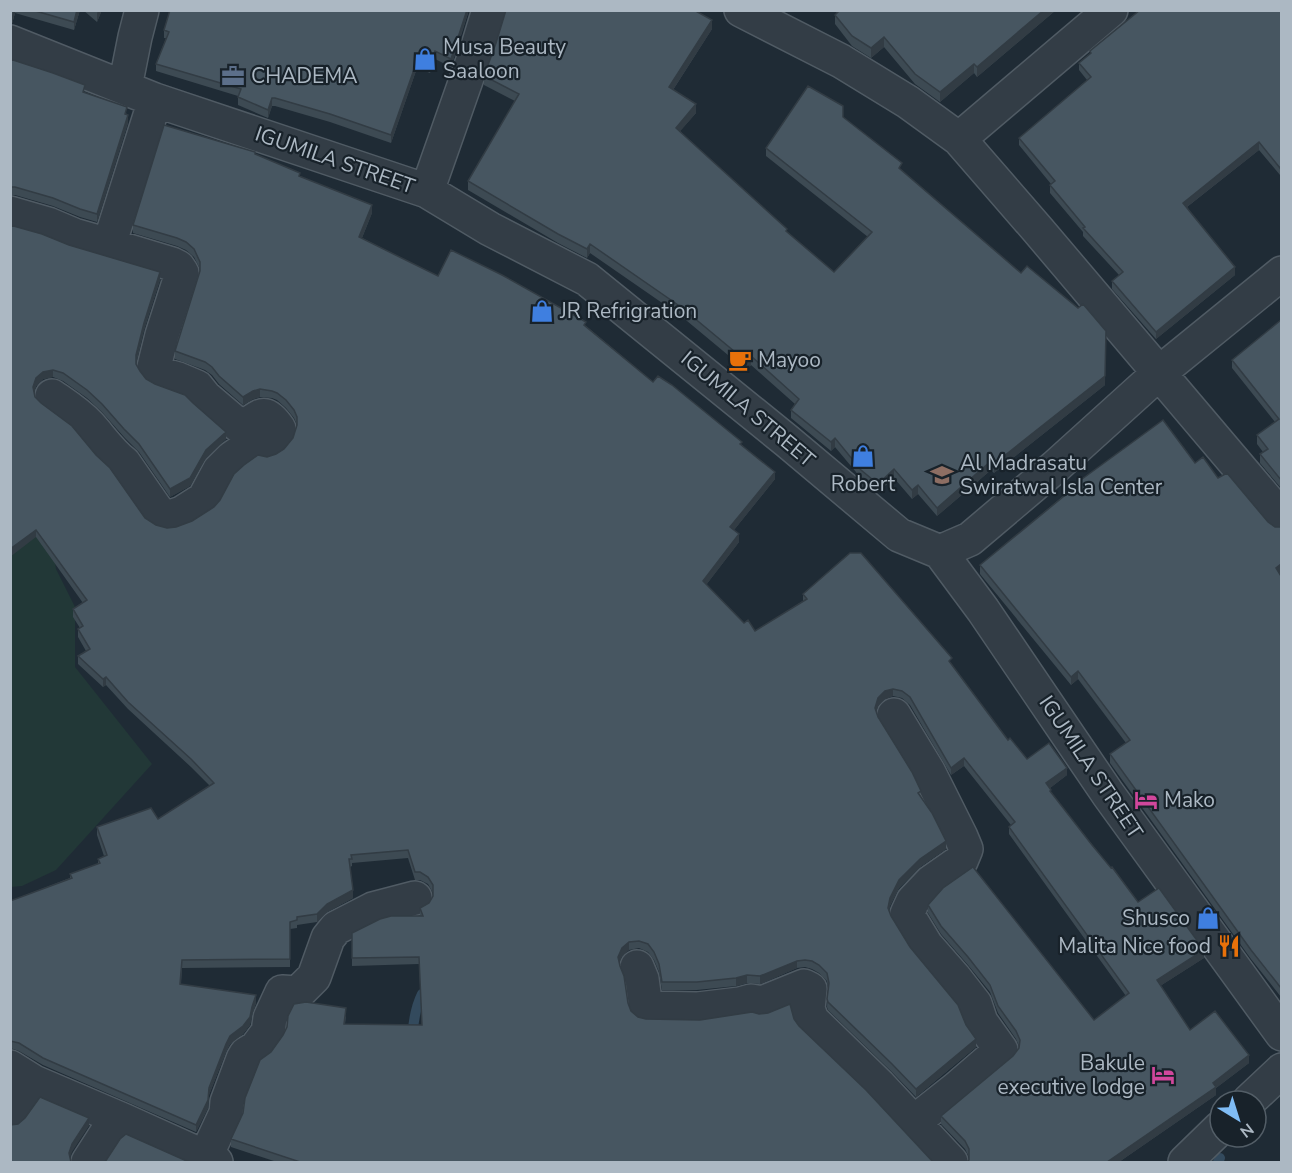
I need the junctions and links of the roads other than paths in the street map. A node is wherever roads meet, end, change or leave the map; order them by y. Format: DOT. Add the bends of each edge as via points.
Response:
graph roads {
  1 [pos="142,10"];
  2 [pos="489,10"];
  3 [pos="741,10"];
  4 [pos="1111,10"];
  5 [pos="10,42"];
  6 [pos="125,87"];
  7 [pos="155,100"];
  8 [pos="959,139"];
  9 [pos="427,191"];
  10 [pos="10,213"];
  11 [pos="110,245"];
  12 [pos="1281,273"];
  13 [pos="1159,373"];
  14 [pos="52,396"];
  15 [pos="1281,518"];
  16 [pos="940,552"];
  17 [pos="894,715"];
  18 [pos="415,898"];
  19 [pos="637,967"];
  20 [pos="1281,1034"];
  21 [pos="1281,1070"];
  22 [pos="22,1075"];
  23 [pos="1261,1089"];
  24 [pos="10,1115"];
  25 [pos="123,1120"];
  26 [pos="914,1122"];
  27 [pos="1208,1140"];
  28 [pos="211,1160"];
  29 [pos="88,1162"];
  30 [pos="951,1162"];
  31 [pos="1185,1162"];
  1 -- 6 [label="street"];
  2 -- 9 [label="street"];
  3 -- 8 [label="street" via="841,61"];
  4 -- 8 [label="street"];
  5 -- 6 [label="street, IGUMILA STREET"];
  6 -- 7 [label="street, IGUMILA STREET"];
  7 -- 9 [label="street, IGUMILA STREET"];
  7 -- 11 [label="street"];
  8 -- 13 [label="street"];
  9 -- 16 [label="street, IGUMILA STREET" via="587,279 899,535"];
  10 -- 11 [label="street"];
  11 -- 14 [label="street" via="172,264 182,273 154,362 156,370 197,387 237,425 242,427 263,416 274,421 278,433 269,445 255,442 232,458 219,471 204,499 166,518 124,463 74,411"];
  12 -- 13 [label="street"];
  13 -- 15 [label="street"];
  13 -- 16 [label="street" via="970,539"];
  16 -- 20 [label="street, IGUMILA STREET"];
  17 -- 26 [label="street" via="928,771 966,849 961,861 931,882 913,901 908,914 926,945 975,1004 981,1022 1001,1050"];
  18 -- 28 [label="street" via="373,909 336,928 328,938 314,977 298,993 282,992 268,1032 243,1059"];
  19 -- 26 [label="street" via="646,1008 698,1009 751,1001 762,1003 804,986 810,989 808,1009 812,1020"];
  21 -- 23 [label="street"];
  22 -- 24 [label="street"];
  22 -- 25 [label="street"];
  25 -- 28 [label="street"];
  25 -- 29 [label="street" via="106,1134"];
  26 -- 30 [label="street"];
  27 -- 31 [label="street"];
}
